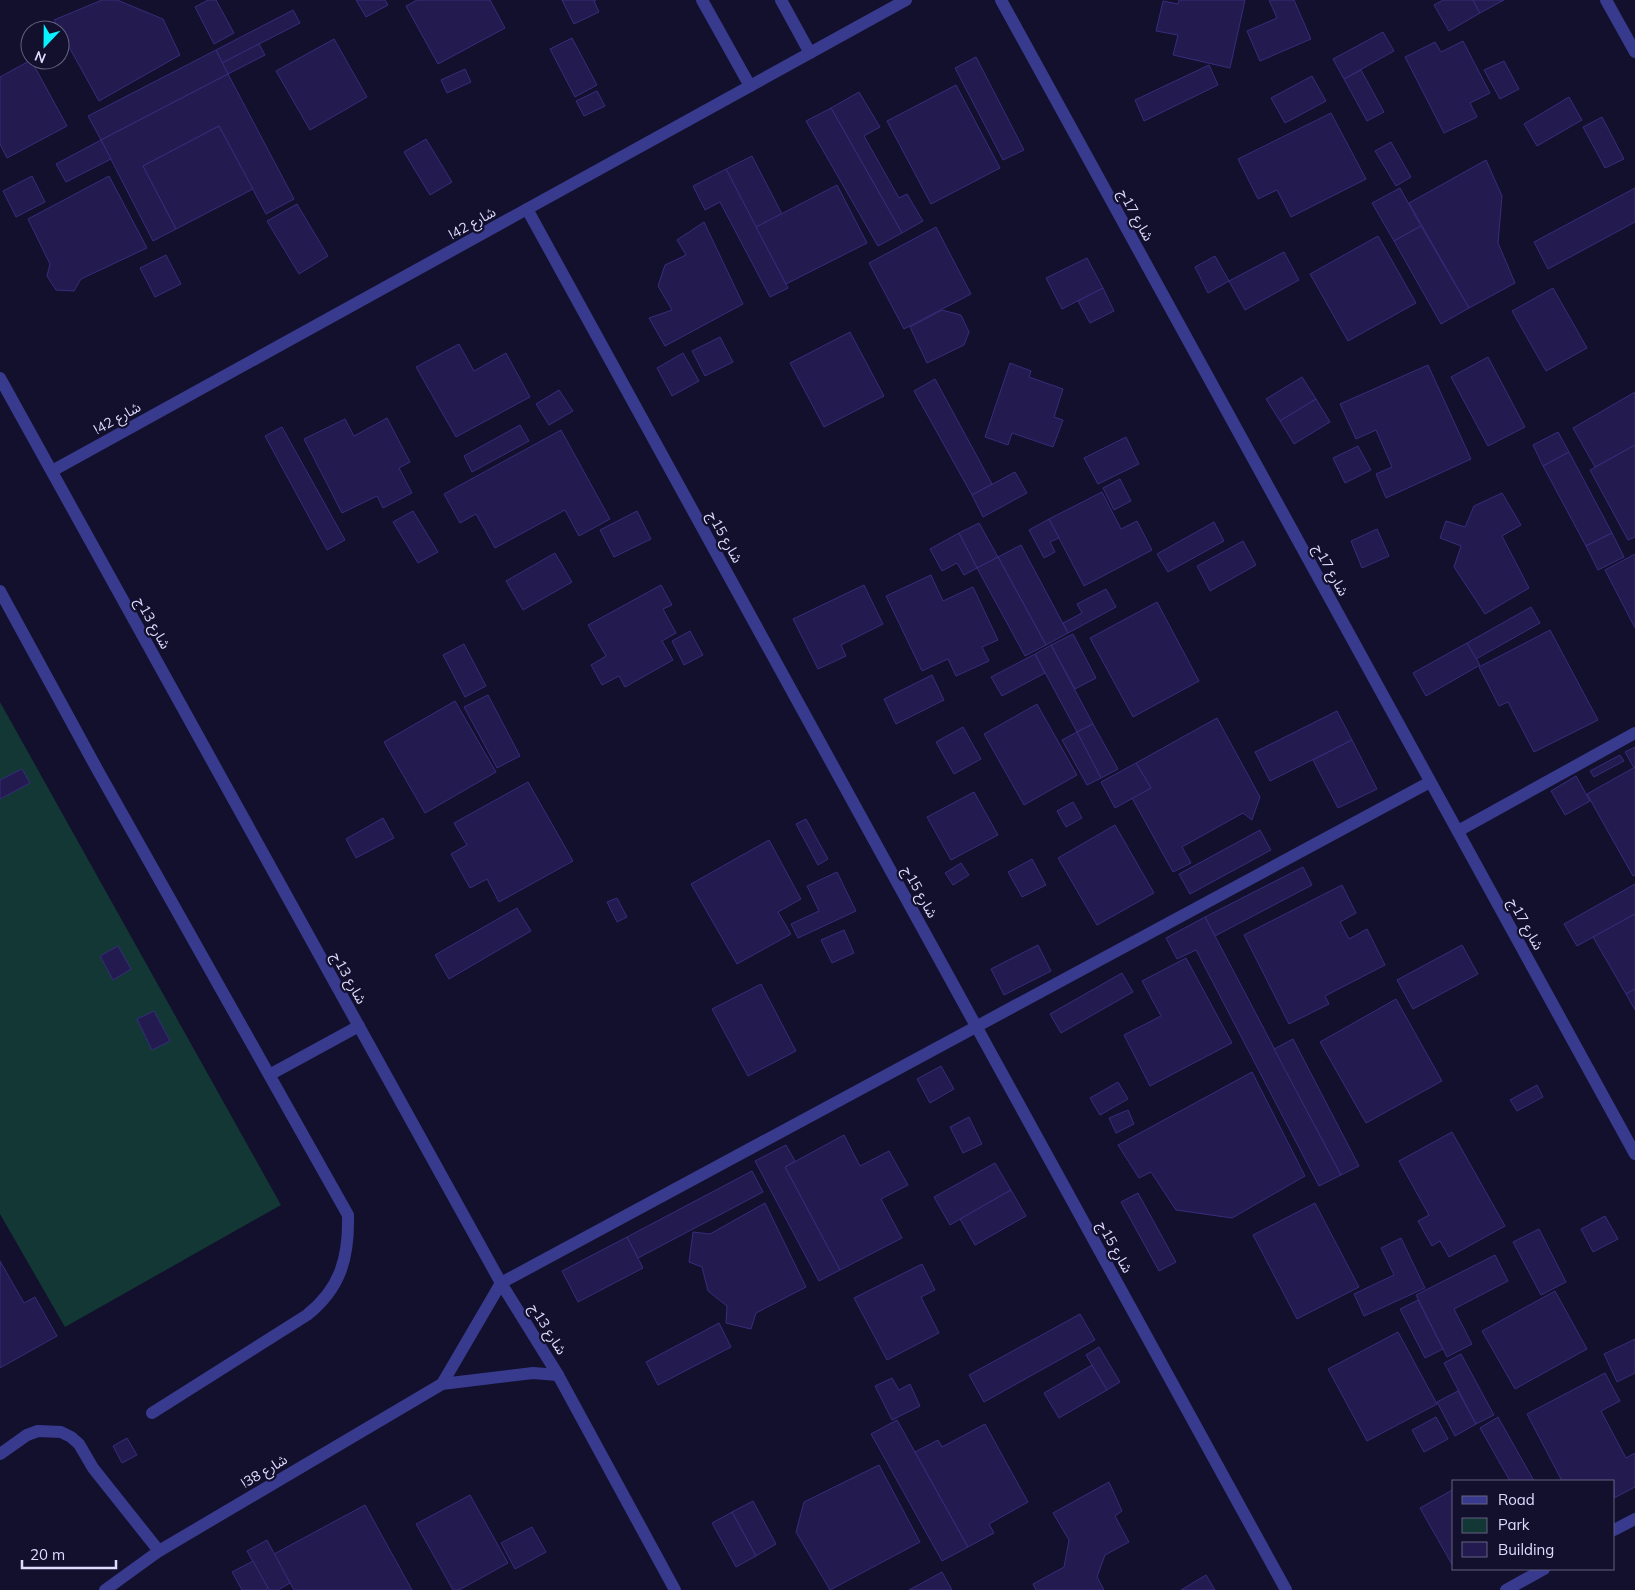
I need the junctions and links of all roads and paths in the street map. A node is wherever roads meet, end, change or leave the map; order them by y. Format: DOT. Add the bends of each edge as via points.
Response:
graph roads {
  1 [pos="702,0"];
  2 [pos="781,0"];
  3 [pos="906,0"];
  4 [pos="1001,0"];
  5 [pos="1606,0"];
  6 [pos="1635,52"];
  7 [pos="810,53"];
  8 [pos="750,86"];
  9 [pos="527,209"];
  10 [pos="0,378"];
  11 [pos="52,471"];
  12 [pos="0,590"];
  13 [pos="1635,733"];
  14 [pos="1430,782"];
  15 [pos="1458,831"];
  16 [pos="359,1026"];
  17 [pos="977,1028"];
  18 [pos="270,1074"];
  19 [pos="1635,1154"];
  20 [pos="501,1283"];
  21 [pos="558,1374"];
  22 [pos="442,1384"];
  23 [pos="152,1413"];
  24 [pos="0,1454"];
  25 [pos="1635,1518"];
  26 [pos="1615,1529"];
  27 [pos="159,1551"];
  28 [pos="1542,1570"];
  29 [pos="105,1590"];
  30 [pos="675,1590"];
  31 [pos="1286,1590"];
  32 [pos="1506,1590"];
  1 -- 8 [label="street"];
  2 -- 7 [label="street"];
  3 -- 7 [label="street, شارع 42ا"];
  4 -- 14 [label="street, شارع 17ج"];
  5 -- 6 [label="street"];
  7 -- 8 [label="street, شارع 42ا"];
  8 -- 9 [label="street, شارع 42ا"];
  9 -- 11 [label="street, شارع 42ا"];
  9 -- 17 [label="street, شارع 15ج"];
  10 -- 11 [label="street, شارع 13ج"];
  11 -- 16 [label="street, شارع 13ج"];
  12 -- 18 [label="street" via="102,778"];
  13 -- 15 [label="street"];
  14 -- 15 [label="street, شارع 17ج"];
  14 -- 17 [label="street"];
  15 -- 19 [label="street, شارع 17ج"];
  16 -- 18 [label="street"];
  16 -- 20 [label="street, شارع 13ج"];
  17 -- 20 [label="street"];
  17 -- 31 [label="street, شارع 15ج"];
  18 -- 23 [label="street" via="348,1214 346,1257 336,1283 322,1303"];
  20 -- 21 [label="street, شارع 13ج"];
  20 -- 22 [label="street, شارع 38ا"];
  21 -- 22 [label="street, شارع 38ا" via="533,1373"];
  21 -- 30 [label="street, شارع 13ج"];
  22 -- 27 [label="street, شارع 38ا"];
  24 -- 27 [label="street" via="38,1431 61,1432 71,1437"];
  25 -- 26 [label="street"];
  27 -- 29 [label="street, شارع 38ا"];
  28 -- 32 [label="street"];
}
